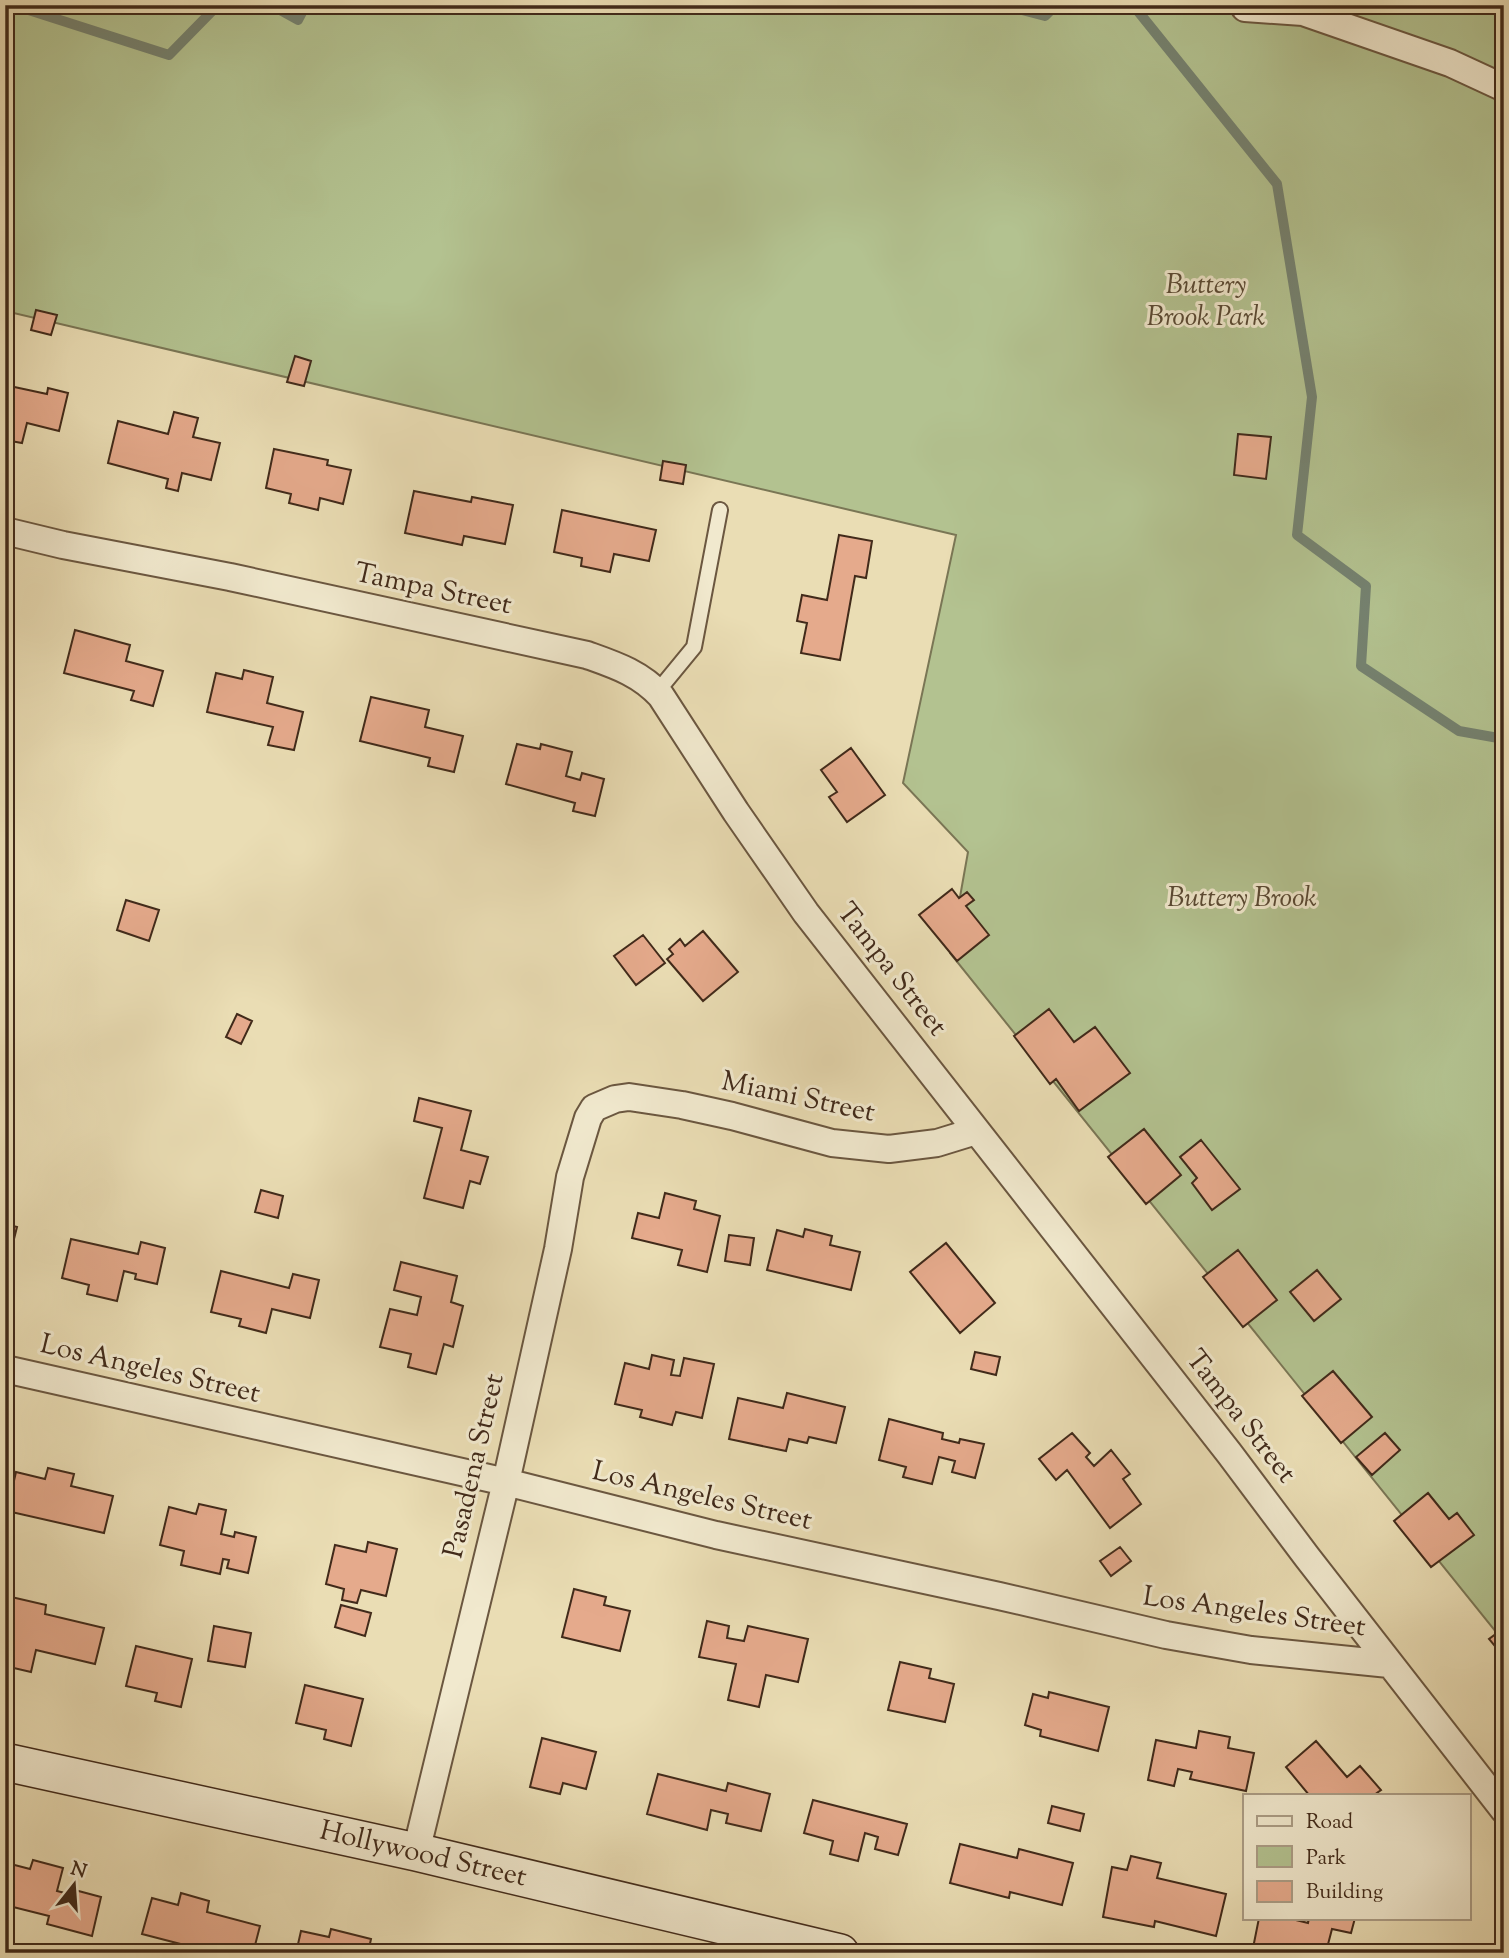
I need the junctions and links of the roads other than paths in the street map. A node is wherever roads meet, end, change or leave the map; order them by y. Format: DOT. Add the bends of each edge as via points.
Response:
graph roads {
  1 [pos="1245,8"];
  2 [pos="1504,88"];
  3 [pos="720,510"];
  4 [pos="5,531"];
  5 [pos="657,692"];
  6 [pos="606,1102"];
  7 [pos="976,1131"];
  8 [pos="5,1369"];
  9 [pos="506,1482"];
  10 [pos="1389,1664"];
  11 [pos="5,1762"];
  12 [pos="1504,1810"];
  13 [pos="416,1852"];
  14 [pos="840,1953"];
  1 -- 2 [label="street" via="1303,12 1450,63"];
  3 -- 5 [label="lane" via="694,646"];
  4 -- 5 [label="street, Tampa Street" via="587,656 632,672"];
  5 -- 7 [label="street, Tampa Street" via="806,913"];
  6 -- 7 [label="street, Miami Street" via="629,1097 682,1105 832,1143 889,1149 937,1143"];
  6 -- 9 [label="street, Pasadena Street" via="588,1118 570,1177"];
  7 -- 10 [label="street, Tampa Street"];
  8 -- 9 [label="street, Los Angeles Street"];
  9 -- 10 [label="street, Los Angeles Street" via="716,1535 1166,1635 1251,1650"];
  9 -- 13 [label="street, Pasadena Street"];
  10 -- 12 [label="street, Tampa Street"];
  11 -- 13 [label="street, Hollywood Street"];
  13 -- 14 [label="street, Hollywood Street"];
}
